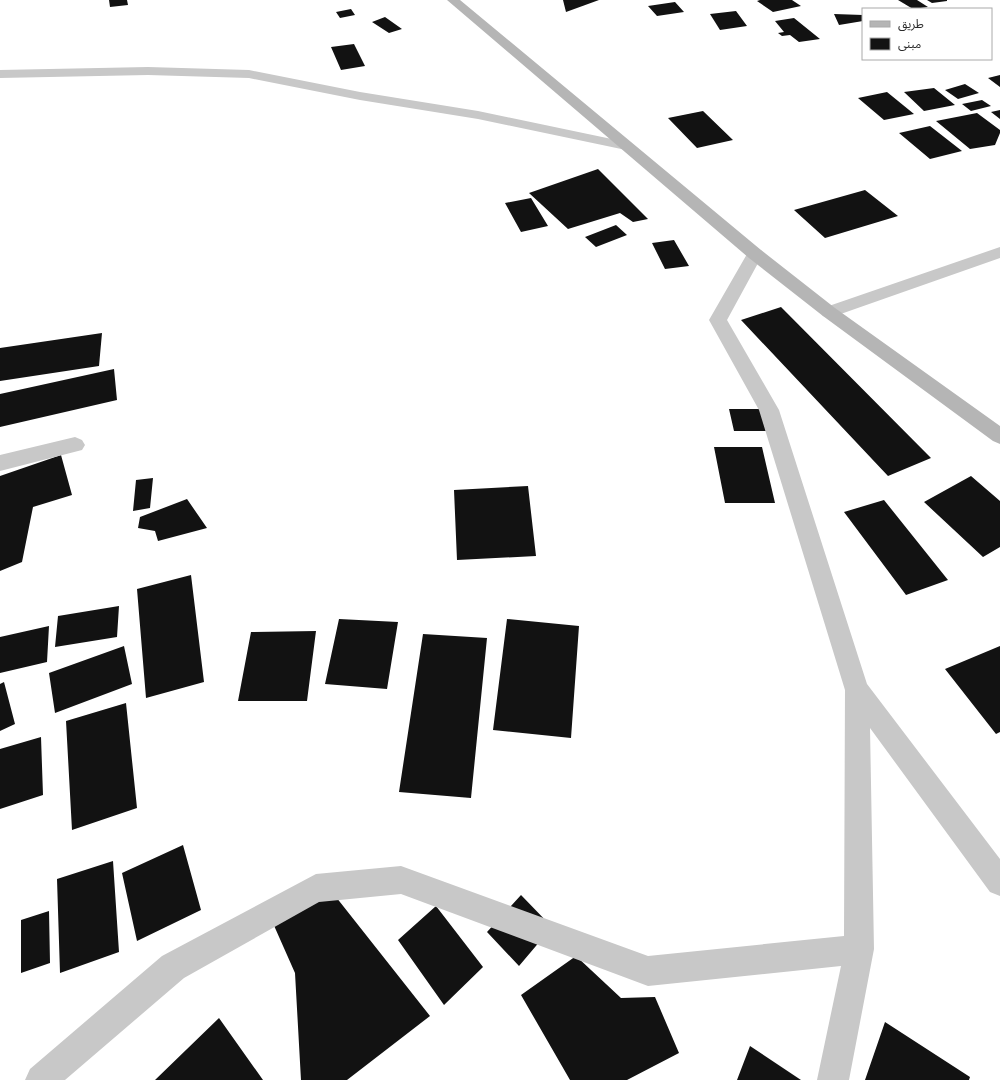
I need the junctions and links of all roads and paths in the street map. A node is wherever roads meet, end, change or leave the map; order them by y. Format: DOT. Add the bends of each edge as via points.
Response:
graph roads {
  1 [pos="453,0"];
  2 [pos="0,74"];
  3 [pos="626,146"];
  4 [pos="1000,252"];
  5 [pos="755,254"];
  6 [pos="829,312"];
  7 [pos="1000,436"];
  8 [pos="75,445"];
  9 [pos="0,462"];
  10 [pos="857,690"];
  11 [pos="1000,882"];
  12 [pos="859,949"];
  13 [pos="41,1080"];
  14 [pos="833,1080"];
  1 -- 3 [label="street"];
  2 -- 3 [label="street" via="148,71 249,74 360,96 478,115"];
  3 -- 5 [label="street"];
  4 -- 6 [label="street"];
  5 -- 6 [label="street"];
  5 -- 10 [label="street" via="718,320 769,410"];
  6 -- 7 [label="street"];
  8 -- 9 [label="street"];
  10 -- 11 [label="street"];
  10 -- 12 [label="street"];
  12 -- 13 [label="street" via="648,971 401,880 316,888 173,967"];
  12 -- 14 [label="street"];
}
